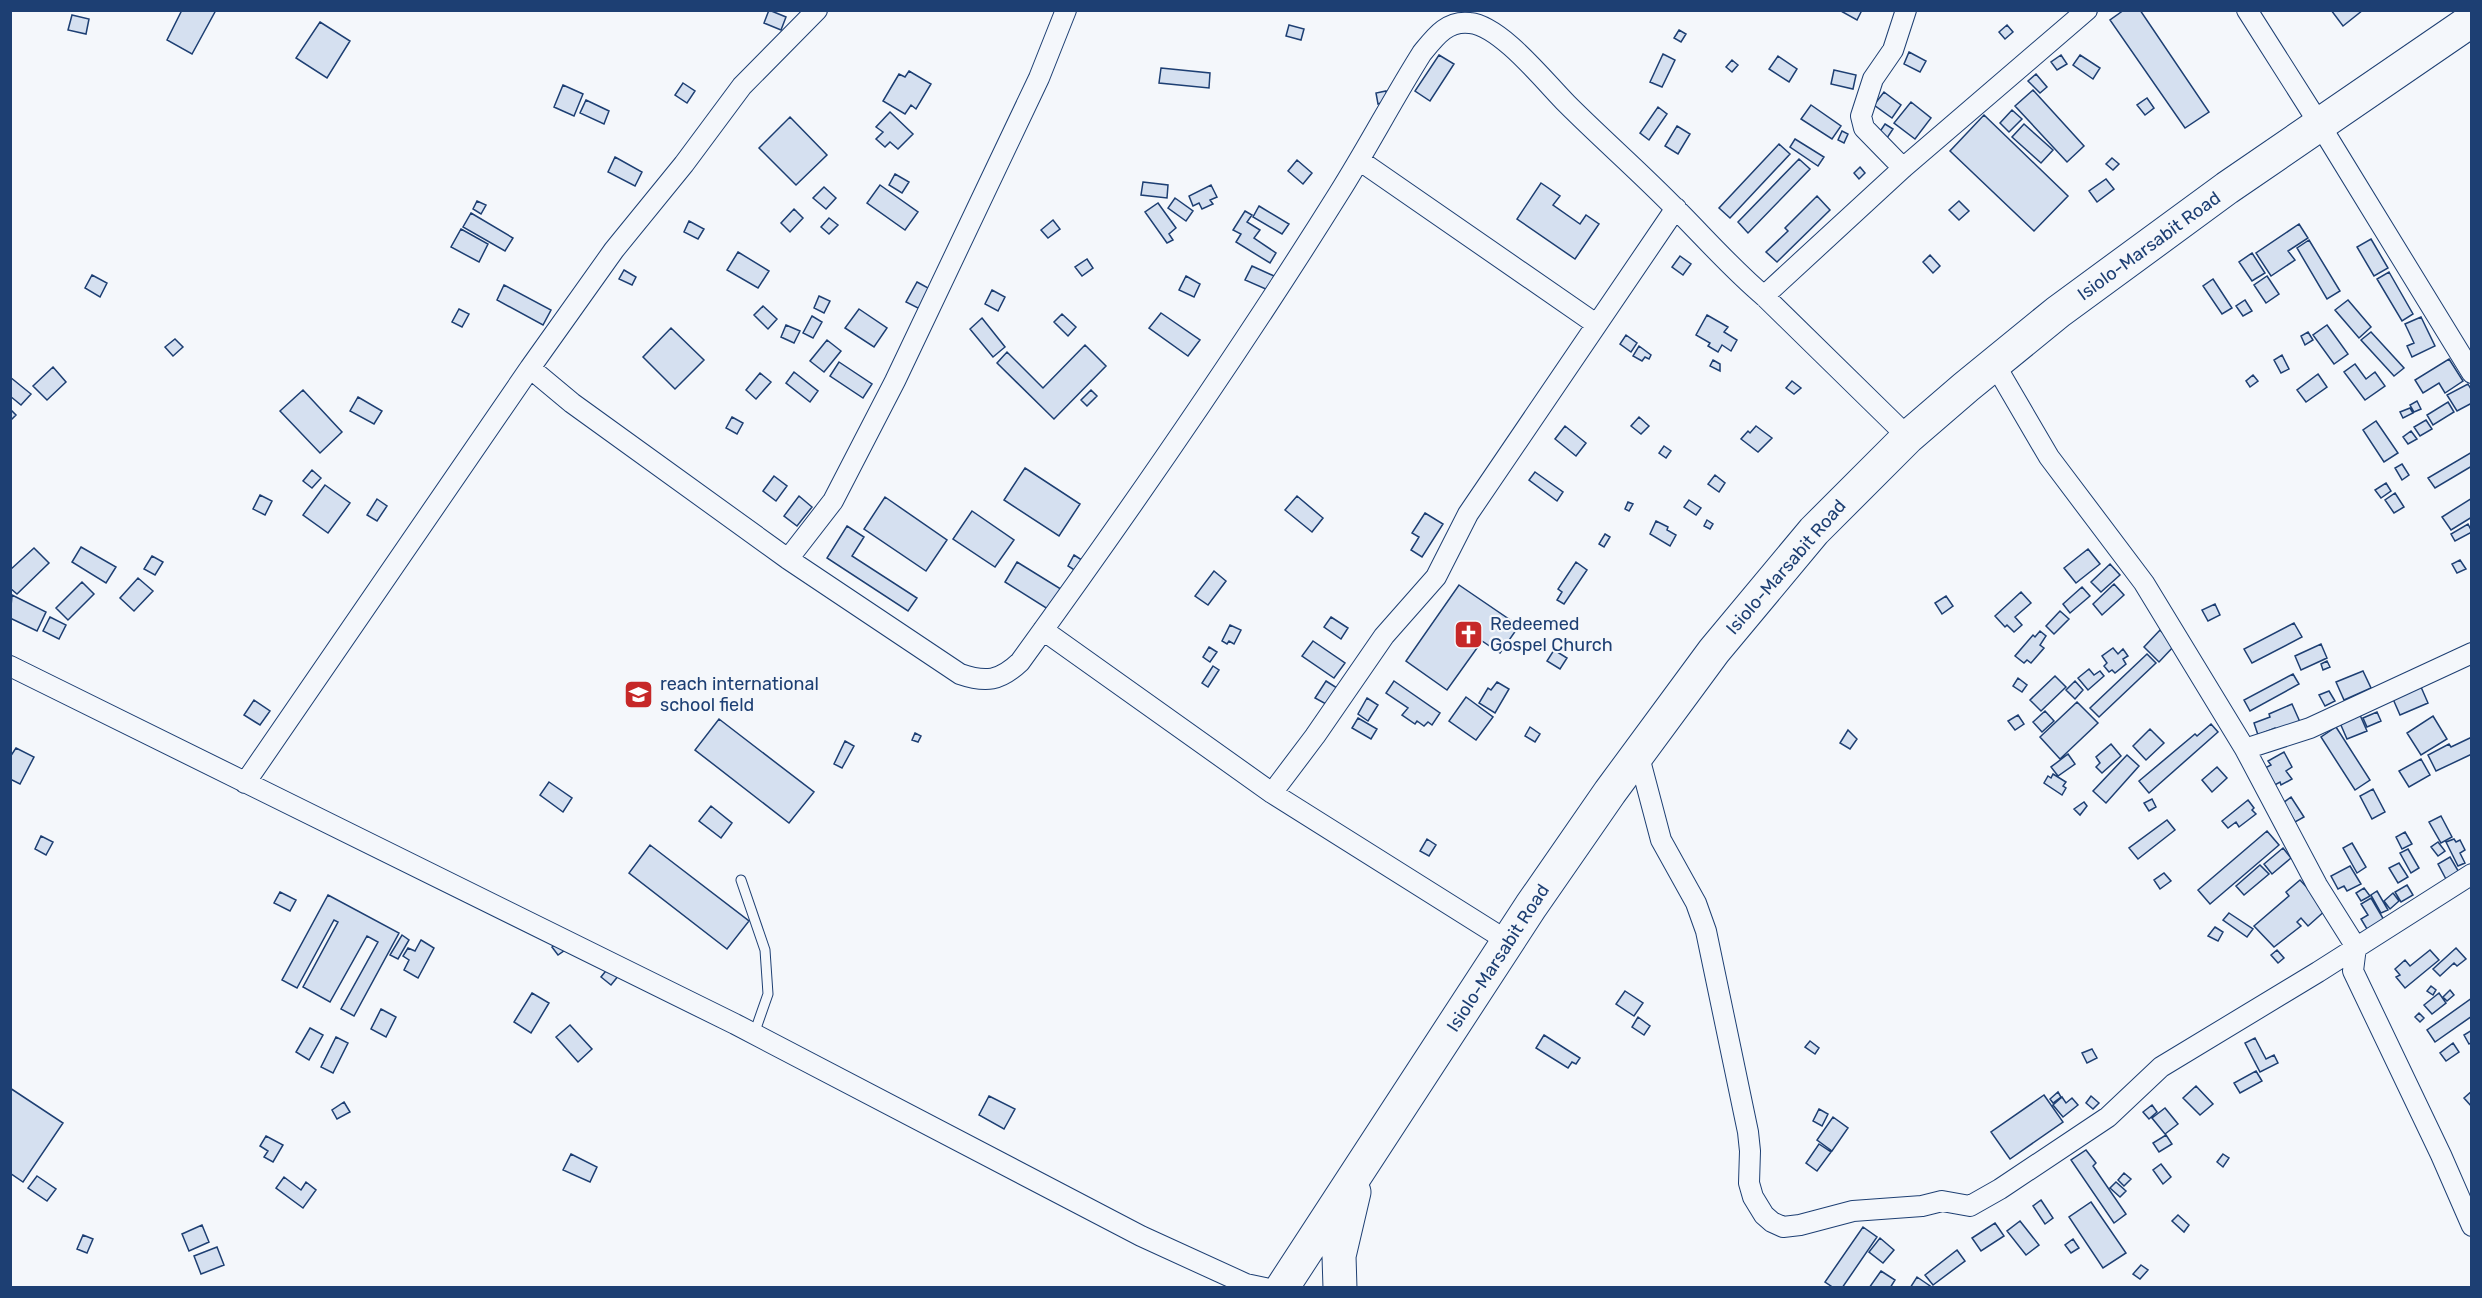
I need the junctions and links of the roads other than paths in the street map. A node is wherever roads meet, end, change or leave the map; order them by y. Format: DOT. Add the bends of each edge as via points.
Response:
graph roads {
  1 [pos="817,10"];
  2 [pos="1066,10"];
  3 [pos="1906,10"];
  4 [pos="2087,10"];
  5 [pos="2247,10"];
  6 [pos="1471,17"];
  7 [pos="2472,20"];
  8 [pos="2320,125"];
  9 [pos="1359,159"];
  10 [pos="1903,168"];
  11 [pos="1676,208"];
  12 [pos="1764,296"];
  13 [pos="1596,324"];
  14 [pos="1994,363"];
  15 [pos="530,368"];
  16 [pos="2472,373"];
  17 [pos="1908,437"];
  18 [pos="788,559"];
  19 [pos="1043,630"];
  20 [pos="2472,653"];
  21 [pos="10,666"];
  22 [pos="2245,749"];
  23 [pos="1638,753"];
  24 [pos="245,783"];
  25 [pos="1272,793"];
  26 [pos="2472,874"];
  27 [pos="741,880"];
  28 [pos="1509,942"];
  29 [pos="2356,947"];
  30 [pos="754,1034"];
  31 [pos="1358,1172"];
  32 [pos="2472,1226"];
  33 [pos="1254,1286"];
  34 [pos="1282,1287"];
  35 [pos="1340,1287"];
  1 -- 15 [label="street" via="742,86 614,250"];
  2 -- 18 [label="street" via="1039,78 895,381 833,501"];
  3 -- 10 [label="street" via="1893,50 1873,79 1861,116 1864,128"];
  4 -- 10 [label="street"];
  5 -- 8 [label="street"];
  6 -- 9 [label="street" via="1437,34 1422,53"];
  6 -- 11 [label="street" via="1516,51"];
  7 -- 8 [label="highway, Isiolo-Marsabit Road"];
  8 -- 14 [label="highway, Isiolo-Marsabit Road" via="2227,188"];
  8 -- 16 [label="street"];
  9 -- 13 [label="street"];
  9 -- 19 [label="street" via="1256,322"];
  10 -- 12 [label="street"];
  11 -- 12 [label="street"];
  11 -- 13 [label="street"];
  12 -- 17 [label="street"];
  13 -- 25 [label="street" via="1468,514 1436,577 1384,636"];
  14 -- 17 [label="highway, Isiolo-Marsabit Road"];
  14 -- 22 [label="street" via="2049,457 2144,583"];
  15 -- 18 [label="street" via="572,404"];
  15 -- 24 [label="street"];
  17 -- 23 [label="highway, Isiolo-Marsabit Road" via="1814,531 1714,651"];
  18 -- 19 [label="street" via="960,674 978,680 1009,673"];
  19 -- 25 [label="street"];
  20 -- 22 [label="street" via="2310,728"];
  21 -- 24 [label="street"];
  22 -- 29 [label="street" via="2317,885"];
  23 -- 28 [label="highway, Isiolo-Marsabit Road"];
  23 -- 29 [label="street" via="1661,840 1696,903 1706,931 1748,1132 1753,1197 1764,1215 1783,1227 1853,1211 1942,1201 1970,1206 2108,1117 2161,1067"];
  24 -- 30 [label="street"];
  25 -- 28 [label="street"];
  26 -- 29 [label="street"];
  27 -- 30 [label="lane" via="765,950 768,994"];
  28 -- 31 [label="highway, Isiolo-Marsabit Road"];
  29 -- 32 [label="street" via="2353,971"];
  30 -- 33 [label="street" via="1141,1236"];
  31 -- 34 [label="highway, Isiolo-Marsabit Road"];
  31 -- 35 [label="highway" via="1339,1256"];
}
